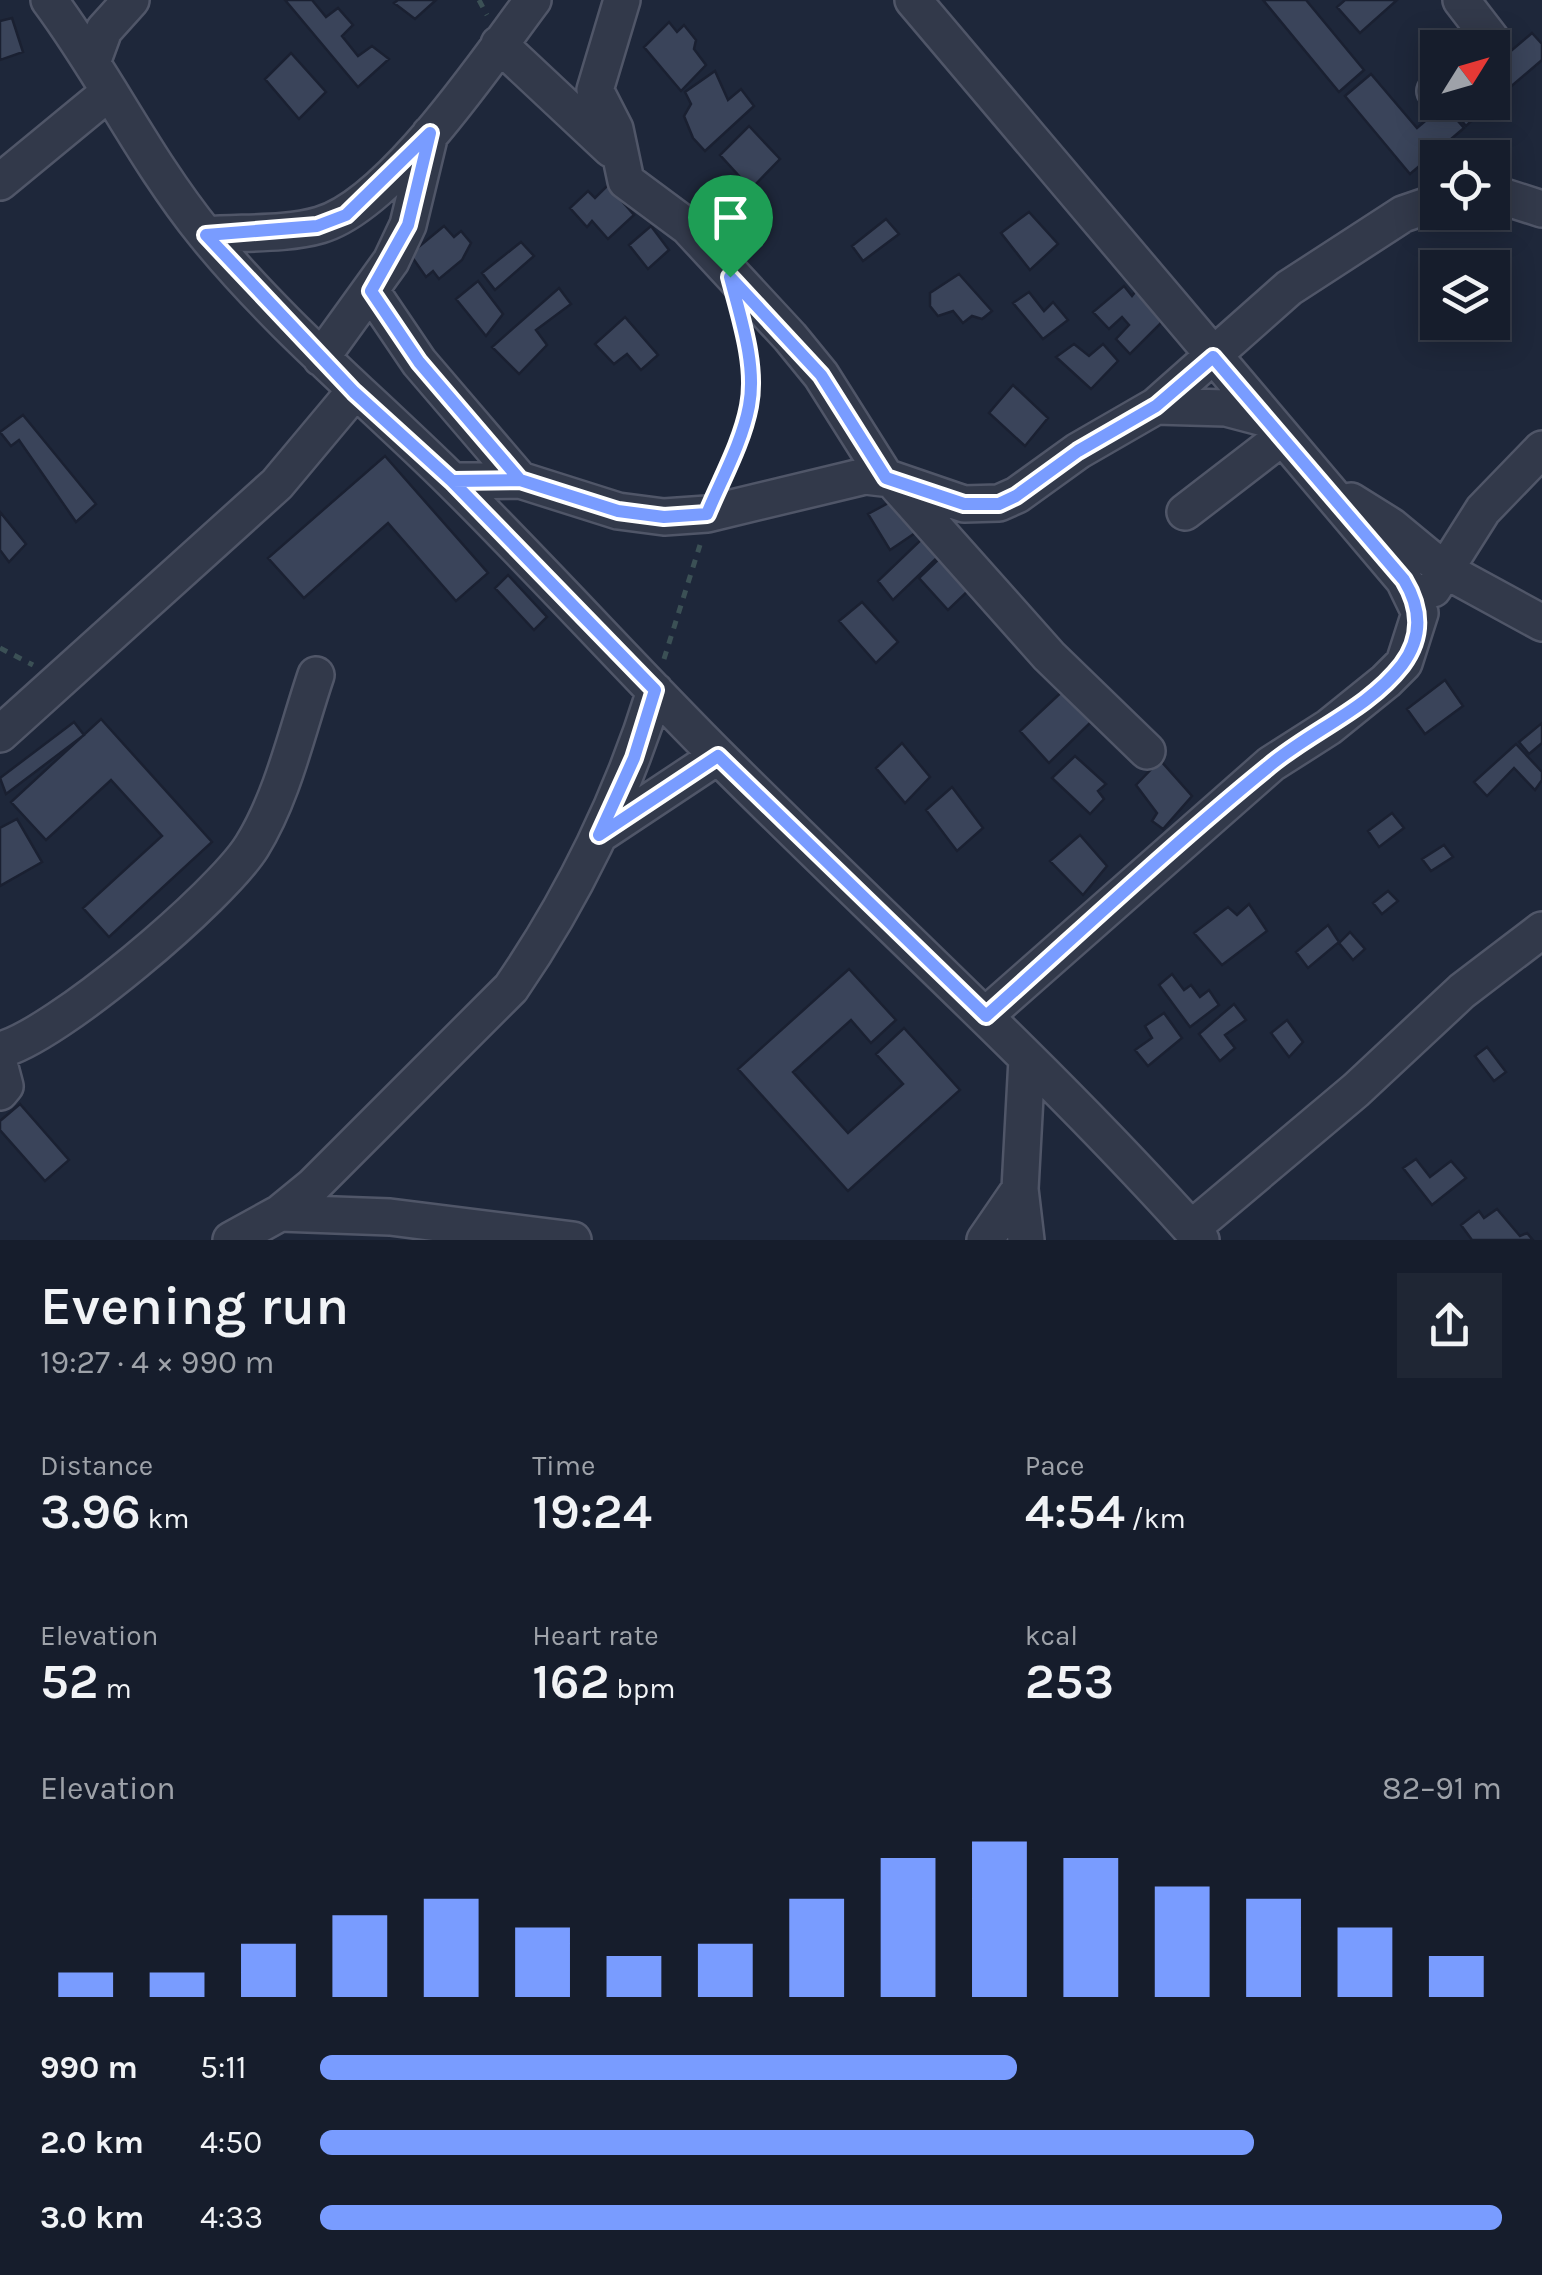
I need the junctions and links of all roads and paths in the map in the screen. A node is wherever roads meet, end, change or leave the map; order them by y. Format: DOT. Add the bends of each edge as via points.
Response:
graph roads {
  1 [pos="48,0"];
  2 [pos="132,0"];
  3 [pos="533,0"];
  4 [pos="622,0"];
  5 [pos="913,0"];
  6 [pos="1461,0"];
  7 [pos="1484,30"];
  8 [pos="499,44"];
  9 [pos="92,60"];
  10 [pos="108,93"];
  11 [pos="430,133"];
  12 [pos="619,160"];
  13 [pos="0,182"];
  14 [pos="1510,199"];
  15 [pos="1420,208"];
  16 [pos="1542,209"];
  17 [pos="206,235"];
  18 [pos="371,291"];
  19 [pos="742,324"];
  20 [pos="1213,357"];
  21 [pos="321,358"];
  22 [pos="354,392"];
  23 [pos="1156,406"];
  24 [pos="1272,428"];
  25 [pos="1541,451"];
  26 [pos="889,478"];
  27 [pos="520,480"];
  28 [pos="452,481"];
  29 [pos="1324,485"];
  30 [pos="1185,512"];
  31 [pos="707,514"];
  32 [pos="1443,568"];
  33 [pos="1420,613"];
  34 [pos="1542,623"];
  35 [pos="316,675"];
  36 [pos="655,690"];
  37 [pos="0,734"];
  38 [pos="1147,751"];
  39 [pos="718,756"];
  40 [pos="599,835"];
  41 [pos="1542,930"];
  42 [pos="986,1016"];
  43 [pos="0,1050"];
  44 [pos="1027,1059"];
  45 [pos="0,1067"];
  46 [pos="0,1092"];
  47 [pos="1020,1190"];
  48 [pos="280,1213"];
  49 [pos="1196,1234"];
  50 [pos="231,1240"];
  51 [pos="573,1240"];
  52 [pos="985,1240"];
  53 [pos="1026,1240"];
  1 -- 9 [label="street"];
  2 -- 9 [label="street" via="104,30"];
  3 -- 8 [label="street"];
  4 -- 12 [label="street" via="595,90 616,130"];
  5 -- 20 [label="street"];
  6 -- 7 [label="street"];
  8 -- 11 [label="street"];
  8 -- 12 [label="street"];
  9 -- 10 [label="street"];
  10 -- 13 [label="street"];
  10 -- 17 [label="street"];
  11 -- 17 [label="street" via="346,215 317,226"];
  11 -- 18 [label="street" via="408,225"];
  12 -- 26 [label="street" via="635,192 688,227 790,337"];
  14 -- 16 [label="street"];
  15 -- 20 [label="street" via="1289,288"];
  17 -- 21 [label="street"];
  18 -- 21 [label="street"];
  18 -- 27 [label="street" via="441,390"];
  19 -- 31 [label="path" via="750,402"];
  20 -- 23 [label="street"];
  20 -- 24 [label="street"];
  21 -- 22 [label="street"];
  22 -- 28 [label="street"];
  22 -- 37 [label="street" via="277,484"];
  23 -- 24 [label="street" via="1226,408"];
  23 -- 26 [label="street" via="999,504 964,504"];
  24 -- 29 [label="street"];
  24 -- 30 [label="street"];
  25 -- 32 [label="street" via="1483,510"];
  26 -- 31 [label="street" via="839,480"];
  26 -- 38 [label="street" via="1049,656"];
  27 -- 28 [label="street"];
  27 -- 31 [label="street" via="618,511"];
  28 -- 36 [label="street"];
  29 -- 32 [label="street"];
  29 -- 33 [label="street" via="1404,580"];
  31 -- 36 [label="path"];
  32 -- 33 [label="street"];
  32 -- 34 [label="street"];
  33 -- 42 [label="street" via="1404,662 1386,680 1271,764"];
  35 -- 43 [label="street" via="267,819 226,879 76,1010 21,1045"];
  36 -- 39 [label="street"];
  36 -- 40 [label="street"];
  39 -- 40 [label="street"];
  39 -- 42 [label="street"];
  40 -- 48 [label="street" via="511,988"];
  41 -- 49 [label="street" via="1462,991"];
  42 -- 44 [label="street"];
  44 -- 47 [label="street"];
  44 -- 49 [label="street" via="1078,1104"];
  45 -- 46 [label="street"];
  47 -- 52 [label="street"];
  47 -- 53 [label="street"];
  48 -- 50 [label="street"];
  48 -- 51 [label="street" via="390,1216"];
}
